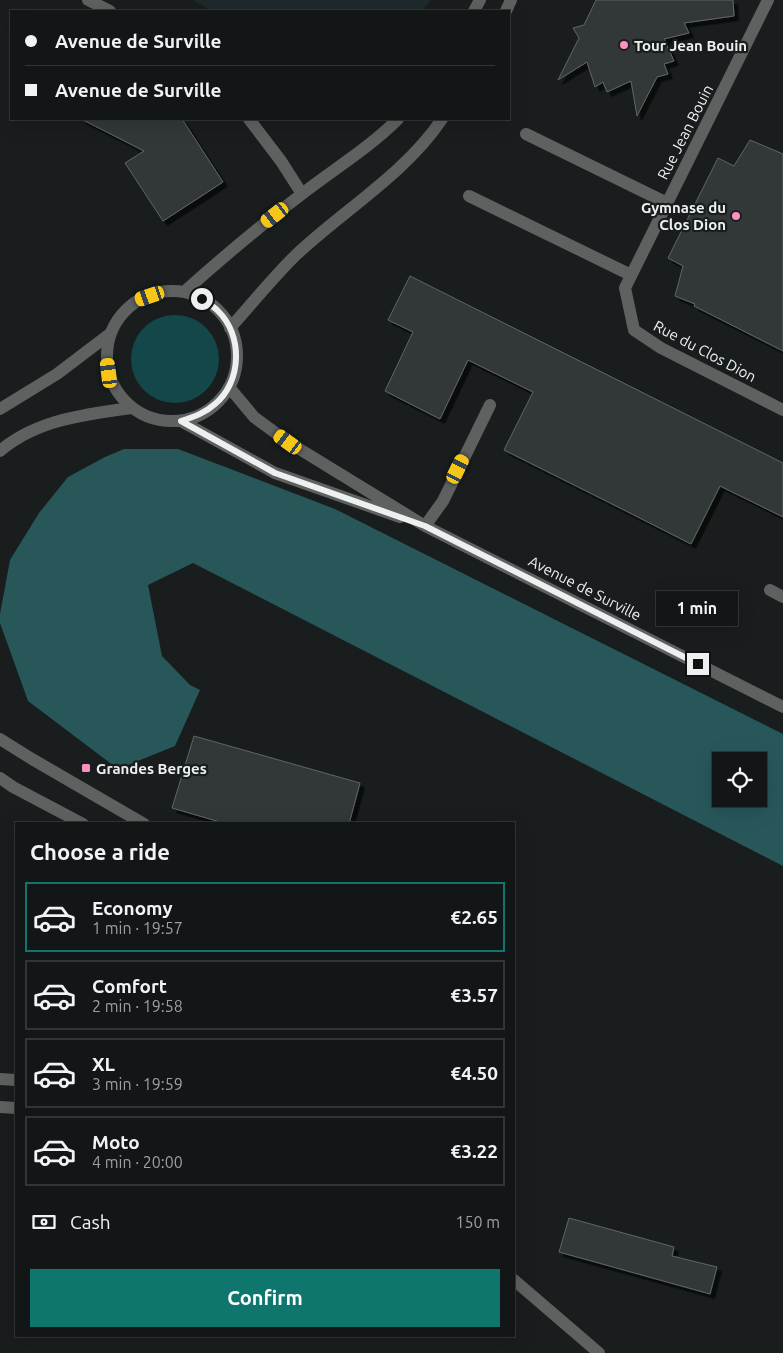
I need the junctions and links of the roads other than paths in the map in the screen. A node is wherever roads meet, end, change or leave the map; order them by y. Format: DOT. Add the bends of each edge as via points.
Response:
graph roads {
  1 [pos="88,0"];
  2 [pos="768,0"];
  3 [pos="108,10"];
  4 [pos="250,120"];
  5 [pos="397,120"];
  6 [pos="441,120"];
  7 [pos="526,134"];
  8 [pos="302,194"];
  9 [pos="469,196"];
  10 [pos="667,203"];
  11 [pos="631,275"];
  12 [pos="184,292"];
  13 [pos="628,306"];
  14 [pos="230,328"];
  15 [pos="111,333"];
  16 [pos="229,387"];
  17 [pos="490,405"];
  18 [pos="131,408"];
  19 [pos="0,409"];
  20 [pos="783,410"];
  21 [pos="181,421"];
  22 [pos="0,451"];
  23 [pos="425,526"];
  24 [pos="770,590"];
  25 [pos="783,597"];
  26 [pos="783,707"];
  27 [pos="2,745"];
  28 [pos="0,778"];
  29 [pos="79,822"];
  30 [pos="140,822"];
  31 [pos="0,1079"];
  32 [pos="15,1080"];
  33 [pos="0,1107"];
  34 [pos="15,1108"];
  35 [pos="515,1281"];
  36 [pos="598,1353"];
  1 -- 3 [label="street"];
  2 -- 10 [label="street, Rue Jean Bouin"];
  4 -- 8 [label="street"];
  5 -- 8 [label="street" via="378,139"];
  6 -- 14 [label="street" via="403,164 296,255"];
  7 -- 10 [label="street"];
  8 -- 12 [label="street"];
  9 -- 11 [label="street"];
  10 -- 11 [label="street, Rue Jean Bouin"];
  11 -- 13 [label="street, Rue Jean Bouin" via="625,288"];
  12 -- 14 [label="street, Avenue de Surville" via="219,311"];
  12 -- 15 [label="street, Avenue de Surville" via="161,292 140,299 122,314"];
  13 -- 20 [label="street, Rue du Clos Dion" via="634,330 641,335"];
  14 -- 16 [label="street, Avenue de Surville" via="236,348 236,368"];
  15 -- 18 [label="street, Avenue de Surville" via="106,353 109,373 117,392"];
  15 -- 19 [label="street, Avenue de Surville" via="57,374"];
  16 -- 21 [label="street, Avenue de Surville" via="217,403 200,415"];
  16 -- 23 [label="street, Avenue de Surville" via="254,417 288,442"];
  17 -- 23 [label="street" via="443,501"];
  18 -- 21 [label="street, Avenue de Surville" via="163,421"];
  18 -- 22 [label="street" via="81,414 40,428 10,442"];
  21 -- 23 [label="street, Avenue de Surville" via="275,473"];
  23 -- 26 [label="street, Avenue de Surville"];
  24 -- 25 [label="street"];
  27 -- 30 [label="street"];
  28 -- 29 [label="street"];
  31 -- 32 [label="street"];
  33 -- 34 [label="street"];
  35 -- 36 [label="street"];
}
